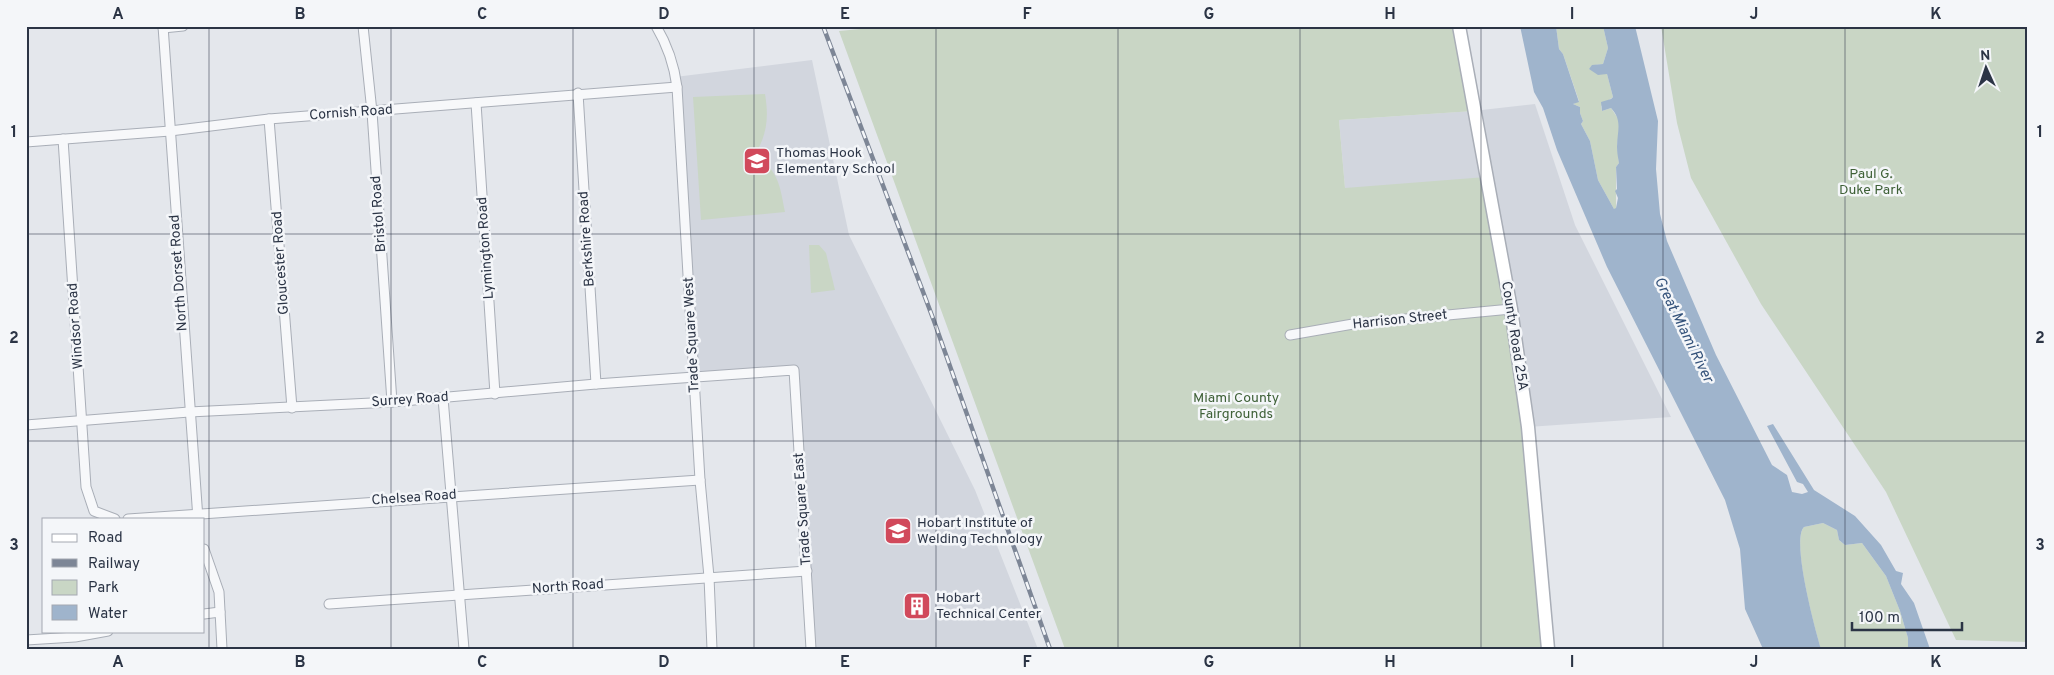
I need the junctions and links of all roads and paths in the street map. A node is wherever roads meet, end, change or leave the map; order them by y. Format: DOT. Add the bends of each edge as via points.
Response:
graph roads {
  1 [pos="183,26"];
  2 [pos="363,26"];
  3 [pos="656,26"];
  4 [pos="1459,26"];
  5 [pos="163,27"];
  6 [pos="677,87"];
  7 [pos="578,93"];
  8 [pos="476,103"];
  9 [pos="372,112"];
  10 [pos="269,119"];
  11 [pos="170,131"];
  12 [pos="63,139"];
  13 [pos="26,142"];
  14 [pos="1510,309"];
  15 [pos="1290,335"];
  16 [pos="794,370"];
  17 [pos="695,377"];
  18 [pos="596,384"];
  19 [pos="495,394"];
  20 [pos="443,398"];
  21 [pos="392,402"];
  22 [pos="292,408"];
  23 [pos="189,412"];
  24 [pos="82,422"];
  25 [pos="26,425"];
  26 [pos="700,480"];
  27 [pos="452,495"];
  28 [pos="198,516"];
  29 [pos="112,518"];
  30 [pos="151,518"];
  31 [pos="205,552"];
  32 [pos="807,571"];
  33 [pos="709,577"];
  34 [pos="461,596"];
  35 [pos="329,604"];
  36 [pos="220,612"];
  37 [pos="205,614"];
  38 [pos="102,632"];
  39 [pos="26,640"];
  40 [pos="222,649"];
  41 [pos="464,649"];
  42 [pos="712,649"];
  43 [pos="811,649"];
  44 [pos="1548,649"];
  1 -- 5 [label="street"];
  2 -- 9 [label="street, Bristol Road"];
  3 -- 6 [label="street, Trade Square West" via="667,45"];
  4 -- 14 [label="main road, County Road 25A"];
  5 -- 11 [label="street, North Dorset Road"];
  6 -- 7 [label="street, Cornish Road"];
  6 -- 17 [label="street, Trade Square West"];
  7 -- 8 [label="street, Cornish Road"];
  7 -- 18 [label="street, Berkshire Road"];
  8 -- 9 [label="street, Cornish Road"];
  8 -- 19 [label="street, Lymington Road"];
  9 -- 10 [label="street, Cornish Road"];
  9 -- 21 [label="street, Bristol Road"];
  10 -- 11 [label="street, Cornish Road"];
  10 -- 22 [label="street, Gloucester Road"];
  11 -- 12 [label="street, Cornish Road"];
  11 -- 23 [label="street, North Dorset Road"];
  12 -- 13 [label="street, Cornish Road"];
  12 -- 24 [label="street, Windsor Road"];
  14 -- 15 [label="street, Harrison Street" via="1353,324"];
  14 -- 44 [label="main road, County Road 25A" via="1528,427"];
  16 -- 17 [label="street, Surrey Road"];
  16 -- 32 [label="street, Trade Square East"];
  17 -- 18 [label="street, Surrey Road"];
  17 -- 26 [label="street, Trade Square West"];
  18 -- 19 [label="street, Surrey Road"];
  19 -- 20 [label="street, Surrey Road"];
  20 -- 21 [label="street, Surrey Road"];
  20 -- 27 [label="street"];
  21 -- 22 [label="street, Surrey Road"];
  22 -- 23 [label="street, Surrey Road"];
  23 -- 24 [label="street, Surrey Road"];
  23 -- 28 [label="street, North Dorset Road"];
  24 -- 25 [label="street, Surrey Road"];
  24 -- 29 [label="street, Windsor Road" via="86,487 94,511"];
  26 -- 27 [label="street, Chelsea Road"];
  26 -- 33 [label="street, Trade Square West"];
  27 -- 28 [label="street, Chelsea Road"];
  27 -- 34 [label="street"];
  28 -- 30 [label="street, Chelsea Road"];
  31 -- 36 [label="street" via="216,580"];
  32 -- 33 [label="street, North Road"];
  32 -- 43 [label="street, Trade Square East"];
  33 -- 34 [label="street, North Road"];
  33 -- 42 [label="street, Trade Square West"];
  34 -- 35 [label="street, North Road"];
  34 -- 41 [label="street"];
  36 -- 37 [label="street"];
  36 -- 40 [label="street"];
  38 -- 39 [label="street"];
}
